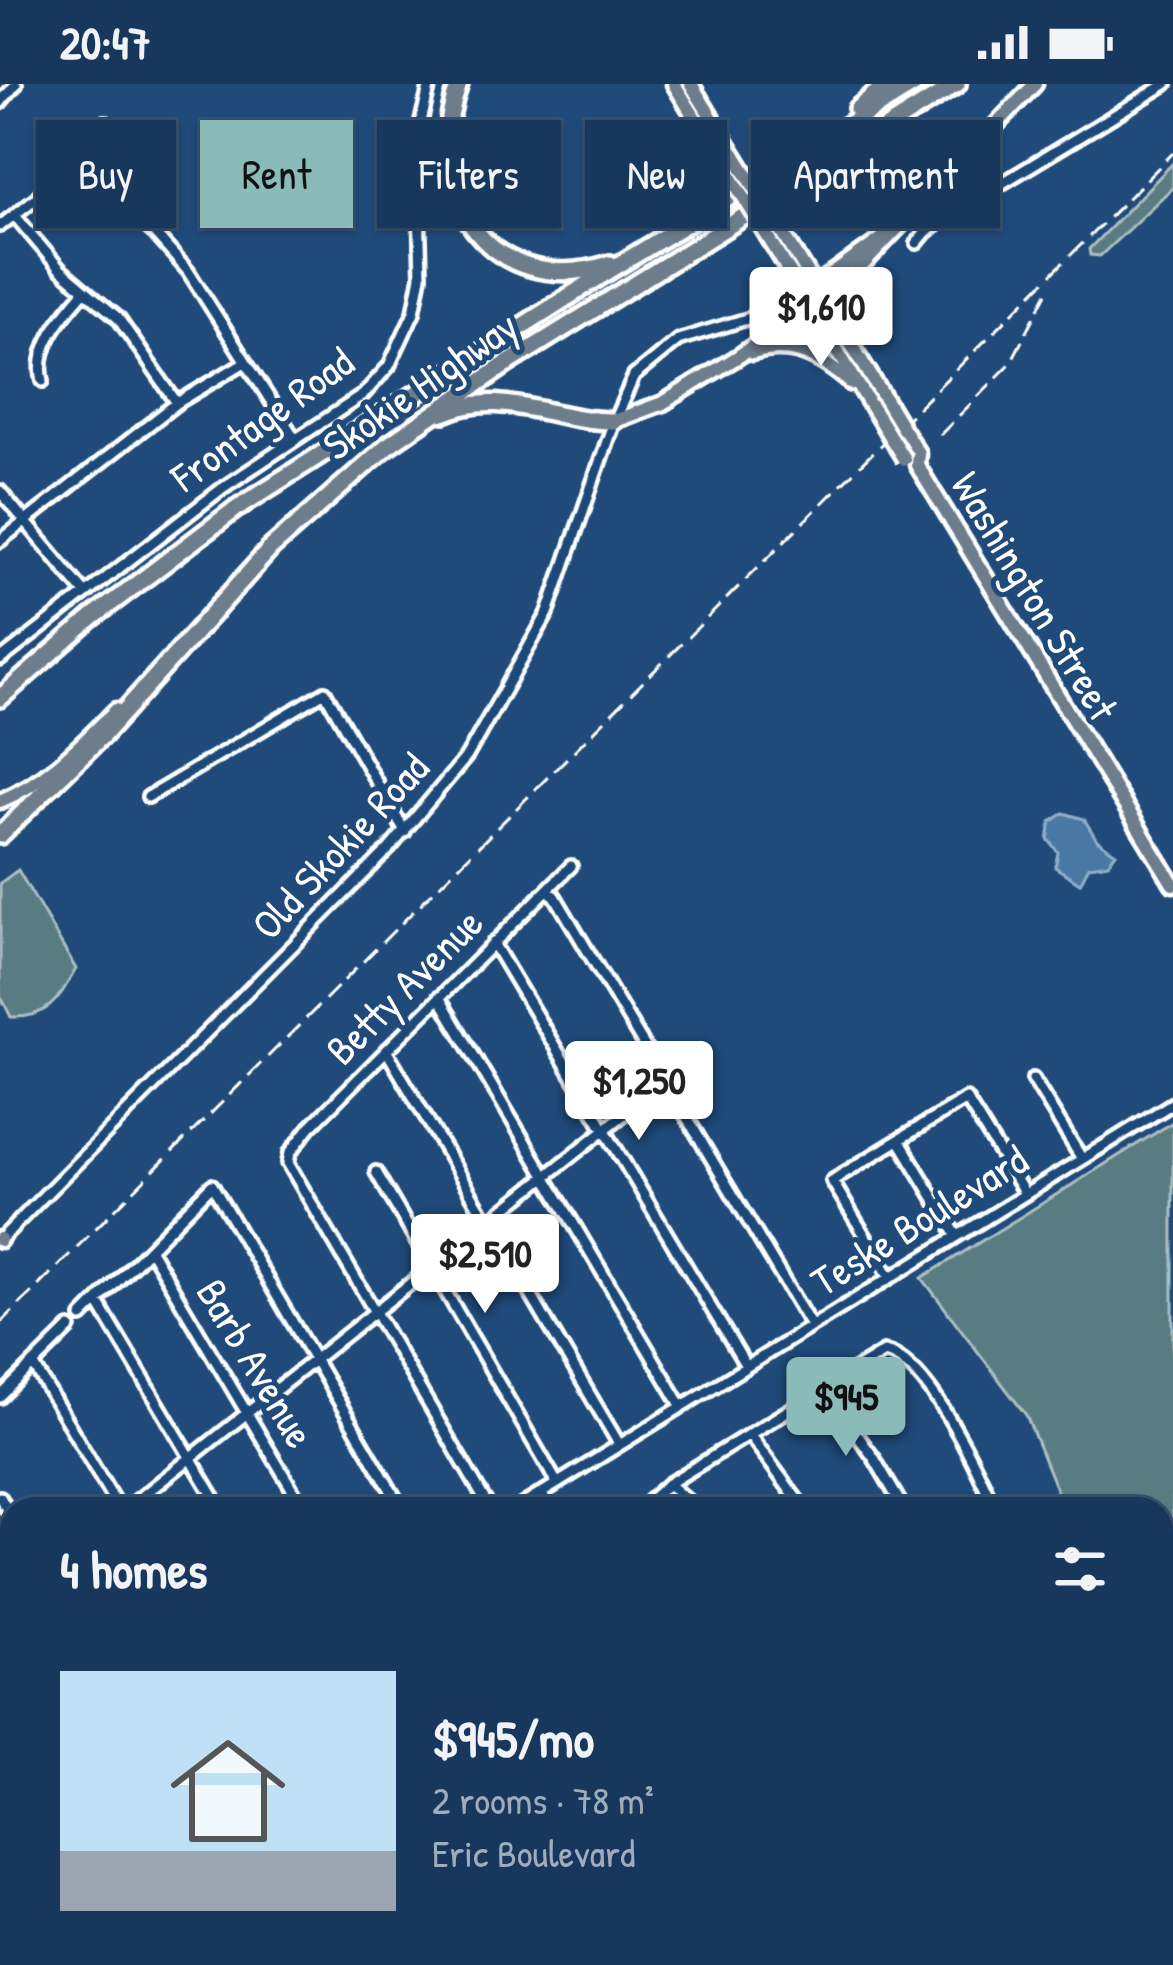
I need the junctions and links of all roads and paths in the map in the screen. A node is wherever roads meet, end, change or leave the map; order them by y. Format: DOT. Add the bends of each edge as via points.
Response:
graph roads {
  1 [pos="16,84"];
  2 [pos="430,84"];
  3 [pos="459,84"];
  4 [pos="674,84"];
  5 [pos="691,84"];
  6 [pos="887,84"];
  7 [pos="915,84"];
  8 [pos="957,84"];
  9 [pos="1035,84"];
  10 [pos="1166,84"];
  11 [pos="0,103"];
  12 [pos="838,120"];
  13 [pos="855,120"];
  14 [pos="730,161"];
  15 [pos="751,183"];
  16 [pos="36,196"];
  17 [pos="16,217"];
  18 [pos="0,226"];
  19 [pos="146,228"];
  20 [pos="917,243"];
  21 [pos="651,245"];
  22 [pos="85,290"];
  23 [pos="813,297"];
  24 [pos="739,356"];
  25 [pos="245,362"];
  26 [pos="43,381"];
  27 [pos="867,399"];
  28 [pos="177,404"];
  29 [pos="614,421"];
  30 [pos="295,439"];
  31 [pos="912,457"];
  32 [pos="356,470"];
  33 [pos="0,491"];
  34 [pos="26,520"];
  35 [pos="0,541"];
  36 [pos="84,592"];
  37 [pos="172,656"];
  38 [pos="0,660"];
  39 [pos="0,698"];
  40 [pos="148,797"];
  41 [pos="0,801"];
  42 [pos="405,832"];
  43 [pos="0,837"];
  44 [pos="571,866"];
  45 [pos="1173,884"];
  46 [pos="548,890"];
  47 [pos="493,944"];
  48 [pos="439,997"];
  49 [pos="386,1050"];
  50 [pos="1033,1079"];
  51 [pos="666,1081"];
  52 [pos="1173,1103"];
  53 [pos="604,1130"];
  54 [pos="899,1139"];
  55 [pos="1082,1159"];
  56 [pos="376,1172"];
  57 [pos="545,1176"];
  58 [pos="1025,1194"];
  59 [pos="488,1222"];
  60 [pos="957,1236"];
  61 [pos="0,1240"];
  62 [pos="150,1250"];
  63 [pos="430,1267"];
  64 [pos="890,1276"];
  65 [pos="99,1304"];
  66 [pos="374,1312"];
  67 [pos="82,1317"];
  68 [pos="811,1326"];
  69 [pos="70,1328"];
  70 [pos="313,1361"];
  71 [pos="33,1364"];
  72 [pos="746,1366"];
  73 [pos="823,1388"];
  74 [pos="0,1397"];
  75 [pos="681,1406"];
  76 [pos="247,1413"];
  77 [pos="749,1434"];
  78 [pos="619,1444"];
  79 [pos="190,1458"];
  80 [pos="557,1483"];
  81 [pos="668,1484"];
  82 [pos="541,1493"];
  83 [pos="116,1497"];
  84 [pos="139,1497"];
  85 [pos="214,1497"];
  86 [pos="297,1497"];
  87 [pos="396,1497"];
  88 [pos="483,1497"];
  89 [pos="535,1497"];
  90 [pos="544,1497"];
  91 [pos="653,1497"];
  92 [pos="683,1497"];
  93 [pos="795,1497"];
  94 [pos="897,1497"];
  95 [pos="989,1497"];
  1 -- 11 [label="street"];
  2 -- 30 [label="street, Frontage Road" via="417,138 421,277 414,312 380,377"];
  3 -- 21 [label="highway" via="446,136 449,179 468,223 498,252 567,272"];
  4 -- 14 [label="main road, Washington Street"];
  5 -- 14 [label="main road, Washington Street"];
  6 -- 12 [label="highway"];
  7 -- 13 [label="highway, Skokie Highway"];
  8 -- 32 [label="highway, Skokie Highway" via="505,365"];
  9 -- 23 [label="main road" via="853,275"];
  10 -- 20 [label="street"];
  14 -- 23 [label="main road, Washington Street, bridge"];
  15 -- 21 [label="highway, Skokie Highway"];
  16 -- 17 [label="street"];
  17 -- 18 [label="street"];
  17 -- 22 [label="street"];
  19 -- 25 [label="street" via="206,294"];
  21 -- 39 [label="highway, Skokie Highway" via="237,508"];
  22 -- 26 [label="street" via="46,344"];
  22 -- 28 [label="street" via="118,318"];
  23 -- 24 [label="main road"];
  23 -- 27 [label="main road, Washington Street"];
  23 -- 29 [label="street, Old Skokie Road" via="663,349 634,376"];
  23 -- 31 [label="main road, Washington Street, bridge" via="882,394"];
  24 -- 27 [label="main road" via="806,351"];
  24 -- 29 [label="main road" via="663,403"];
  25 -- 28 [label="street"];
  25 -- 30 [label="street"];
  27 -- 31 [label="main road, Washington Street, bridge"];
  28 -- 34 [label="street"];
  29 -- 32 [label="highway" via="476,403 447,411"];
  29 -- 42 [label="street, Old Skokie Road" via="535,640 466,756"];
  30 -- 36 [label="street, Frontage Road"];
  31 -- 45 [label="main road, Washington Street"];
  32 -- 37 [label="highway, Skokie Highway"];
  33 -- 34 [label="street"];
  34 -- 35 [label="street"];
  34 -- 36 [label="street"];
  36 -- 38 [label="street, Frontage Road"];
  37 -- 41 [label="main road" via="63,761"];
  37 -- 43 [label="highway, Skokie Highway"];
  40 -- 42 [label="street" via="325,692"];
  42 -- 61 [label="street, Old Skokie Road"];
  44 -- 46 [label="street, Betty Avenue"];
  46 -- 47 [label="street, Betty Avenue"];
  46 -- 51 [label="street"];
  47 -- 48 [label="street, Betty Avenue"];
  47 -- 53 [label="street"];
  48 -- 49 [label="street, Betty Avenue"];
  48 -- 57 [label="street"];
  49 -- 59 [label="street"];
  49 -- 66 [label="street, Betty Avenue" via="290,1156 294,1177"];
  50 -- 55 [label="street"];
  51 -- 53 [label="street"];
  51 -- 68 [label="street"];
  52 -- 55 [label="street, Teske Boulevard"];
  53 -- 57 [label="street"];
  53 -- 72 [label="street"];
  54 -- 58 [label="street" via="966,1099"];
  54 -- 60 [label="street"];
  54 -- 64 [label="street" via="832,1181"];
  55 -- 58 [label="street, Teske Boulevard"];
  56 -- 63 [label="street"];
  57 -- 59 [label="street"];
  57 -- 75 [label="street"];
  58 -- 60 [label="street, Teske Boulevard"];
  59 -- 63 [label="street"];
  59 -- 78 [label="street"];
  60 -- 64 [label="street, Teske Boulevard"];
  62 -- 65 [label="street"];
  62 -- 70 [label="street" via="212,1186"];
  62 -- 76 [label="street, Barb Avenue"];
  63 -- 66 [label="street"];
  63 -- 80 [label="street"];
  64 -- 68 [label="street, Teske Boulevard"];
  65 -- 67 [label="street"];
  65 -- 79 [label="street"];
  66 -- 70 [label="street"];
  66 -- 88 [label="street"];
  68 -- 72 [label="street, Teske Boulevard"];
  69 -- 71 [label="street"];
  70 -- 76 [label="street"];
  70 -- 87 [label="street"];
  71 -- 74 [label="street"];
  71 -- 83 [label="street"];
  72 -- 75 [label="street, Teske Boulevard"];
  73 -- 77 [label="street"];
  73 -- 94 [label="street"];
  73 -- 95 [label="street" via="877,1354 902,1358 959,1436"];
  75 -- 78 [label="street, Teske Boulevard"];
  76 -- 79 [label="street"];
  76 -- 86 [label="street, Barb Avenue"];
  77 -- 81 [label="street"];
  77 -- 93 [label="street"];
  78 -- 80 [label="street, Teske Boulevard"];
  79 -- 84 [label="street"];
  79 -- 85 [label="street"];
  80 -- 82 [label="street, Teske Boulevard"];
  81 -- 91 [label="street"];
  81 -- 92 [label="street"];
  82 -- 89 [label="street, Teske Boulevard"];
  82 -- 90 [label="street"];
}
